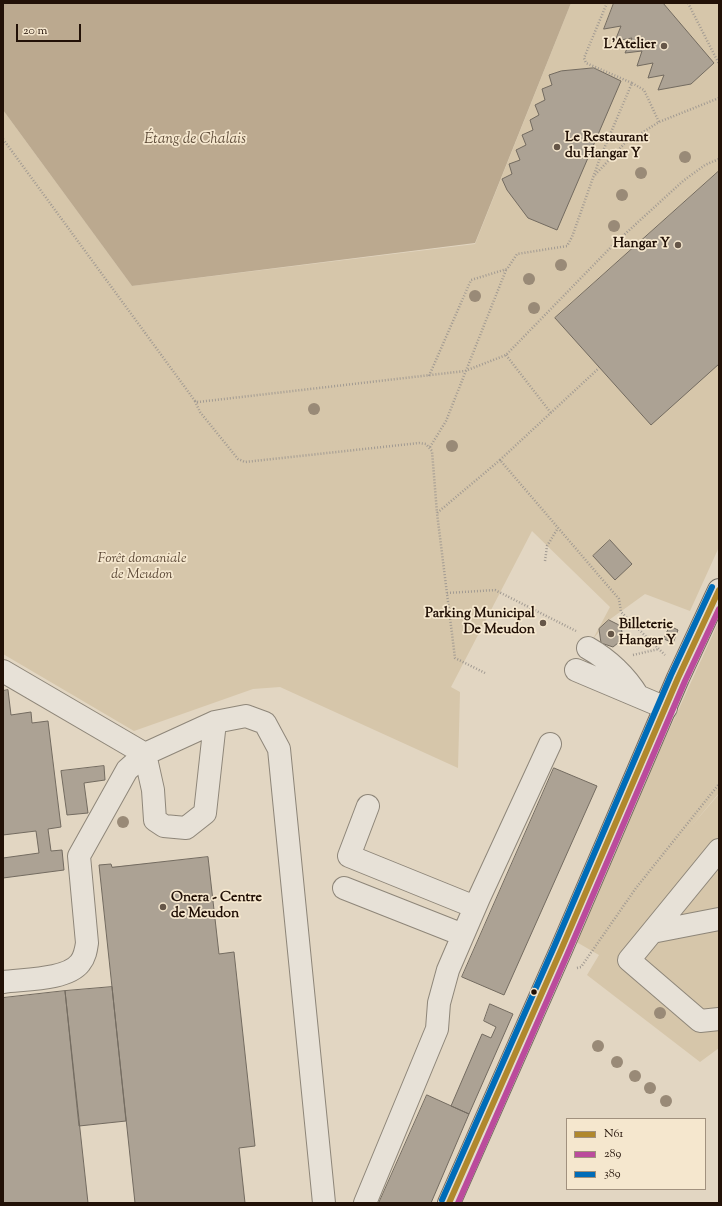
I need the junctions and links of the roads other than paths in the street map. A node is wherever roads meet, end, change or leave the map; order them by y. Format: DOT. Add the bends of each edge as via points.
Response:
graph roads {
  1 [pos="719,590"];
  2 [pos="581,652"];
  3 [pos="3,671"];
  4 [pos="666,708"];
  5 [pos="215,722"];
  6 [pos="550,744"];
  7 [pos="145,754"];
  8 [pos="368,806"];
  9 [pos="719,850"];
  10 [pos="344,888"];
  11 [pos="475,907"];
  12 [pos="719,919"];
  13 [pos="652,932"];
  14 [pos="463,936"];
  15 [pos="3,982"];
  16 [pos="719,1019"];
  17 [pos="324,1203"];
  18 [pos="365,1203"];
  19 [pos="449,1203"];
  1 -- 4 [label="main road"];
  2 -- 4 [label="lane"];
  3 -- 7 [label="lane"];
  4 -- 19 [label="main road"];
  5 -- 7 [label="lane"];
  5 -- 7 [label="lane" via="205,813 186,828 164,826 155,820 153,790"];
  5 -- 17 [label="lane" via="246,716 265,723 279,749"];
  6 -- 11 [label="lane"];
  7 -- 15 [label="lane" via="127,770 79,856 86,943 86,954 81,963 62,975"];
  8 -- 11 [label="lane" via="349,856"];
  9 -- 13 [label="lane"];
  10 -- 14 [label="lane"];
  11 -- 14 [label="lane"];
  12 -- 13 [label="lane"];
  13 -- 16 [label="lane" via="629,960 700,1021"];
  14 -- 18 [label="lane" via="448,970 439,1003 437,1029"];
}
